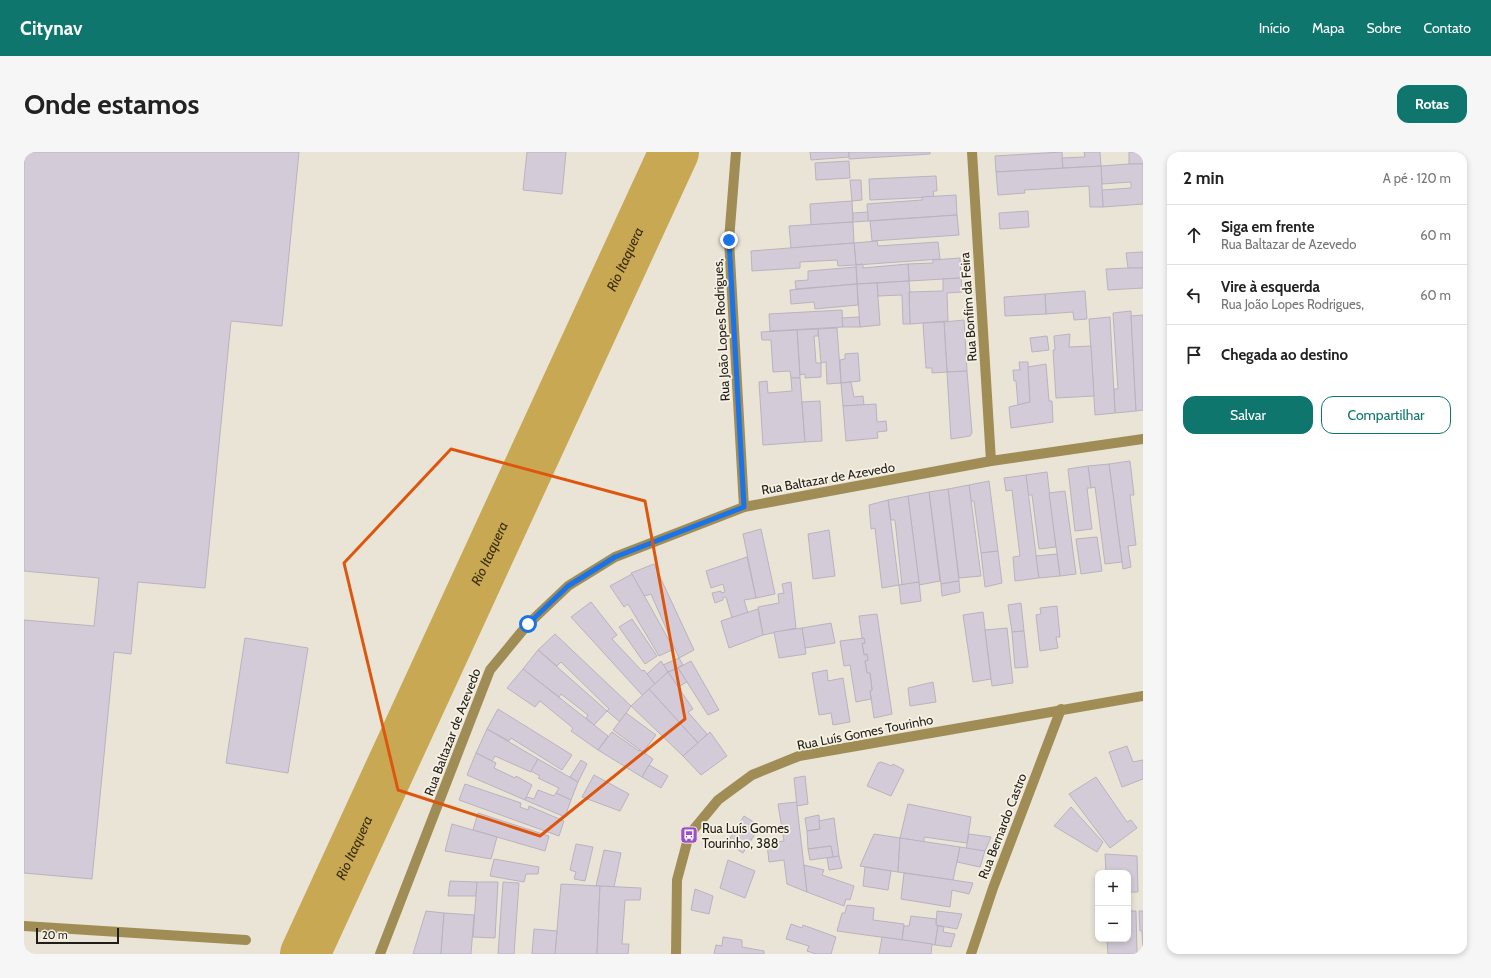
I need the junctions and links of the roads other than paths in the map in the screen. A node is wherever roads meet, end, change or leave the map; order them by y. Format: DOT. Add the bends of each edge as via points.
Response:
graph roads {
  1 [pos="736,152"];
  2 [pos="972,152"];
  3 [pos="1143,439"];
  4 [pos="991,461"];
  5 [pos="744,507"];
  6 [pos="1143,696"];
  7 [pos="1061,709"];
  8 [pos="24,926"];
  9 [pos="246,940"];
  10 [pos="380,954"];
  11 [pos="676,954"];
  12 [pos="971,954"];
  1 -- 5 [label="street, Rua João Lopes Rodrigues," via="729,240"];
  2 -- 4 [label="street, Rua Bonfim da Feira"];
  3 -- 4 [label="street, Rua Baltazar de Azevedo"];
  4 -- 5 [label="street, Rua Baltazar de Azevedo"];
  5 -- 10 [label="street, Rua Baltazar de Azevedo" via="615,557 574,582 528,624 490,670"];
  6 -- 7 [label="street, Rua Luís Gomes Tourinho"];
  7 -- 11 [label="street, Rua Luís Gomes Tourinho" via="799,756 752,775 718,800 689,835 677,880"];
  7 -- 12 [label="street, Rua Bernardo Castro" via="993,888"];
  8 -- 9 [label="street"];
}
